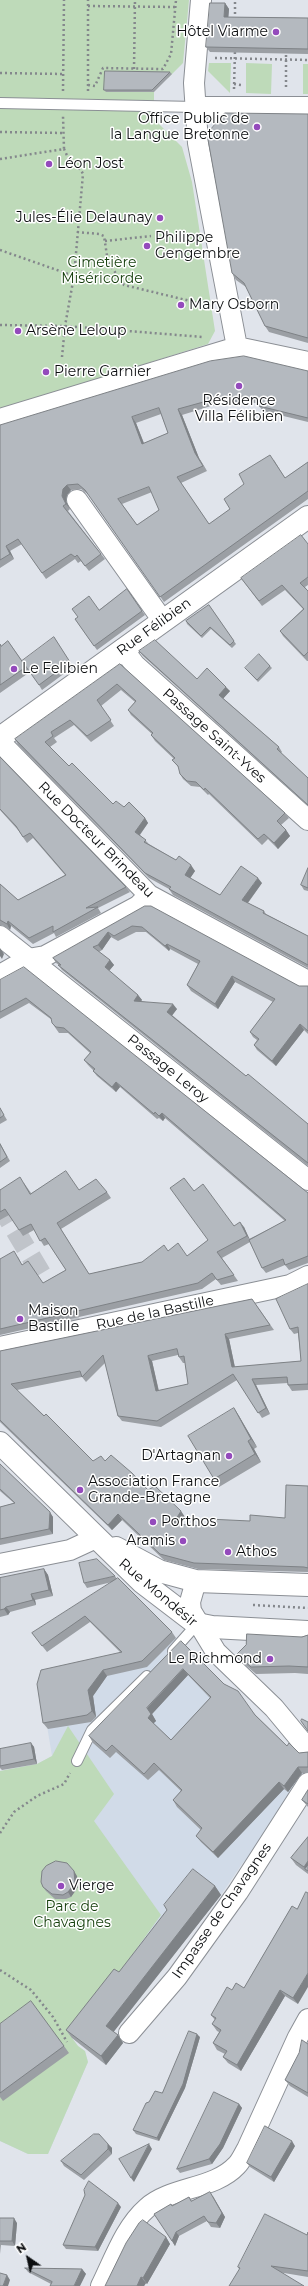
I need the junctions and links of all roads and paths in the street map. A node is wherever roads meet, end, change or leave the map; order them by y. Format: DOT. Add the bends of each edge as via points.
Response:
graph roads {
  1 [pos="64,0"];
  2 [pos="88,0"];
  3 [pos="135,0"];
  4 [pos="176,0"];
  5 [pos="201,0"];
  6 [pos="235,1"];
  7 [pos="88,6"];
  8 [pos="135,6"];
  9 [pos="175,6"];
  10 [pos="235,23"];
  11 [pos="235,44"];
  12 [pos="286,55"];
  13 [pos="213,58"];
  14 [pos="235,58"];
  15 [pos="286,59"];
  16 [pos="308,60"];
  17 [pos="134,69"];
  18 [pos="0,73"];
  19 [pos="63,74"];
  20 [pos="234,84"];
  21 [pos="241,84"];
  22 [pos="88,85"];
  23 [pos="234,90"];
  24 [pos="286,94"];
  25 [pos="0,103"];
  26 [pos="63,103"];
  27 [pos="88,104"];
  28 [pos="196,107"];
  29 [pos="308,107"];
  30 [pos="0,132"];
  31 [pos="64,133"];
  32 [pos="64,149"];
  33 [pos="0,159"];
  34 [pos="77,232"];
  35 [pos="151,236"];
  36 [pos="105,241"];
  37 [pos="0,250"];
  38 [pos="74,276"];
  39 [pos="210,306"];
  40 [pos="0,325"];
  41 [pos="65,326"];
  42 [pos="230,350"];
  43 [pos="62,357"];
  44 [pos="308,362"];
  45 [pos="0,418"];
  46 [pos="76,500"];
  47 [pos="308,517"];
  48 [pos="163,621"];
  49 [pos="124,649"];
  50 [pos="0,738"];
  51 [pos="0,742"];
  52 [pos="308,820"];
  53 [pos="149,895"];
  54 [pos="0,936"];
  55 [pos="28,959"];
  56 [pos="0,975"];
  57 [pos="308,981"];
  58 [pos="308,1180"];
  59 [pos="308,1276"];
  60 [pos="0,1347"];
  61 [pos="0,1443"];
  62 [pos="96,1538"];
  63 [pos="0,1564"];
  64 [pos="196,1581"];
  65 [pos="308,1585"];
  66 [pos="246,1604"];
  67 [pos="308,1608"];
  68 [pos="197,1624"];
  69 [pos="308,1632"];
  70 [pos="308,1749"];
  71 [pos="77,1761"];
  72 [pos="308,1783"];
  73 [pos="0,1833"];
  74 [pos="0,1970"];
  75 [pos="308,2019"];
  76 [pos="129,2033"];
  77 [pos="67,2042"];
  78 [pos="100,2286"];
  1 -- 19 [label="path"];
  2 -- 7 [label="path"];
  3 -- 8 [label="path"];
  4 -- 9 [label="path"];
  5 -- 28 [label="street" via="194,83"];
  6 -- 10 [label="path"];
  7 -- 8 [label="path"];
  7 -- 22 [label="path"];
  8 -- 9 [label="path"];
  8 -- 17 [label="path"];
  9 -- 17 [label="path" via="171,54 163,69"];
  11 -- 14 [label="path"];
  12 -- 15 [label="path"];
  13 -- 14 [label="path"];
  14 -- 15 [label="path"];
  14 -- 20 [label="path"];
  15 -- 16 [label="path"];
  15 -- 24 [label="path"];
  17 -- 22 [label="path" via="103,68 95,86"];
  18 -- 19 [label="path"];
  19 -- 26 [label="path"];
  20 -- 21 [label="path"];
  20 -- 23 [label="path"];
  22 -- 27 [label="path"];
  25 -- 26 [label="lane"];
  26 -- 27 [label="lane"];
  26 -- 31 [label="path"];
  27 -- 28 [label="lane"];
  28 -- 29 [label="street"];
  28 -- 42 [label="street" via="198,142"];
  30 -- 31 [label="path"];
  31 -- 32 [label="path"];
  32 -- 33 [label="path"];
  32 -- 34 [label="path" via="70,162 83,174"];
  34 -- 36 [label="path" via="99,234 104,236"];
  34 -- 38 [label="path"];
  35 -- 36 [label="path"];
  36 -- 39 [label="path" via="108,262 124,285"];
  37 -- 38 [label="path"];
  38 -- 41 [label="path"];
  40 -- 41 [label="path"];
  41 -- 42 [label="path" via="138,330 218,339"];
  41 -- 43 [label="path"];
  42 -- 44 [label="street"];
  42 -- 45 [label="street"];
  46 -- 48 [label="street"];
  47 -- 48 [label="main road, Rue Félibien"];
  48 -- 49 [label="main road, Rue Félibien"];
  49 -- 50 [label="main road, Rue Félibien"];
  49 -- 52 [label="street, Passage Saint-Yves" via="135,665"];
  51 -- 53 [label="street, Rue Docteur Brindeau"];
  53 -- 55 [label="street" via="138,906 45,956"];
  53 -- 57 [label="street, Rue Docteur Brindeau"];
  54 -- 55 [label="street, Passage Leroy"];
  55 -- 56 [label="street"];
  55 -- 58 [label="street, Passage Leroy"];
  59 -- 60 [label="street, Rue de la Bastille" via="290,1285"];
  61 -- 62 [label="main road, Rue Mondésir"];
  62 -- 63 [label="street" via="70,1550"];
  62 -- 64 [label="main road" via="159,1571"];
  62 -- 68 [label="main road, Rue Mondésir" via="142,1582"];
  64 -- 65 [label="main road"];
  64 -- 68 [label="street" via="190,1602"];
  66 -- 67 [label="path"];
  68 -- 69 [label="main road"];
  68 -- 70 [label="street, Rue Mondésir" via="216,1652 274,1708"];
  68 -- 71 [label="lane" via="92,1730"];
  71 -- 73 [label="path" via="64,1784 37,1796 14,1812"];
  72 -- 76 [label="street, Impasse de Chavagnes" via="238,1892 182,1971"];
  74 -- 77 [label="path" via="31,1990 53,2017"];
  75 -- 78 [label="street" via="237,2165 222,2176 147,2207 133,2222"];
}
